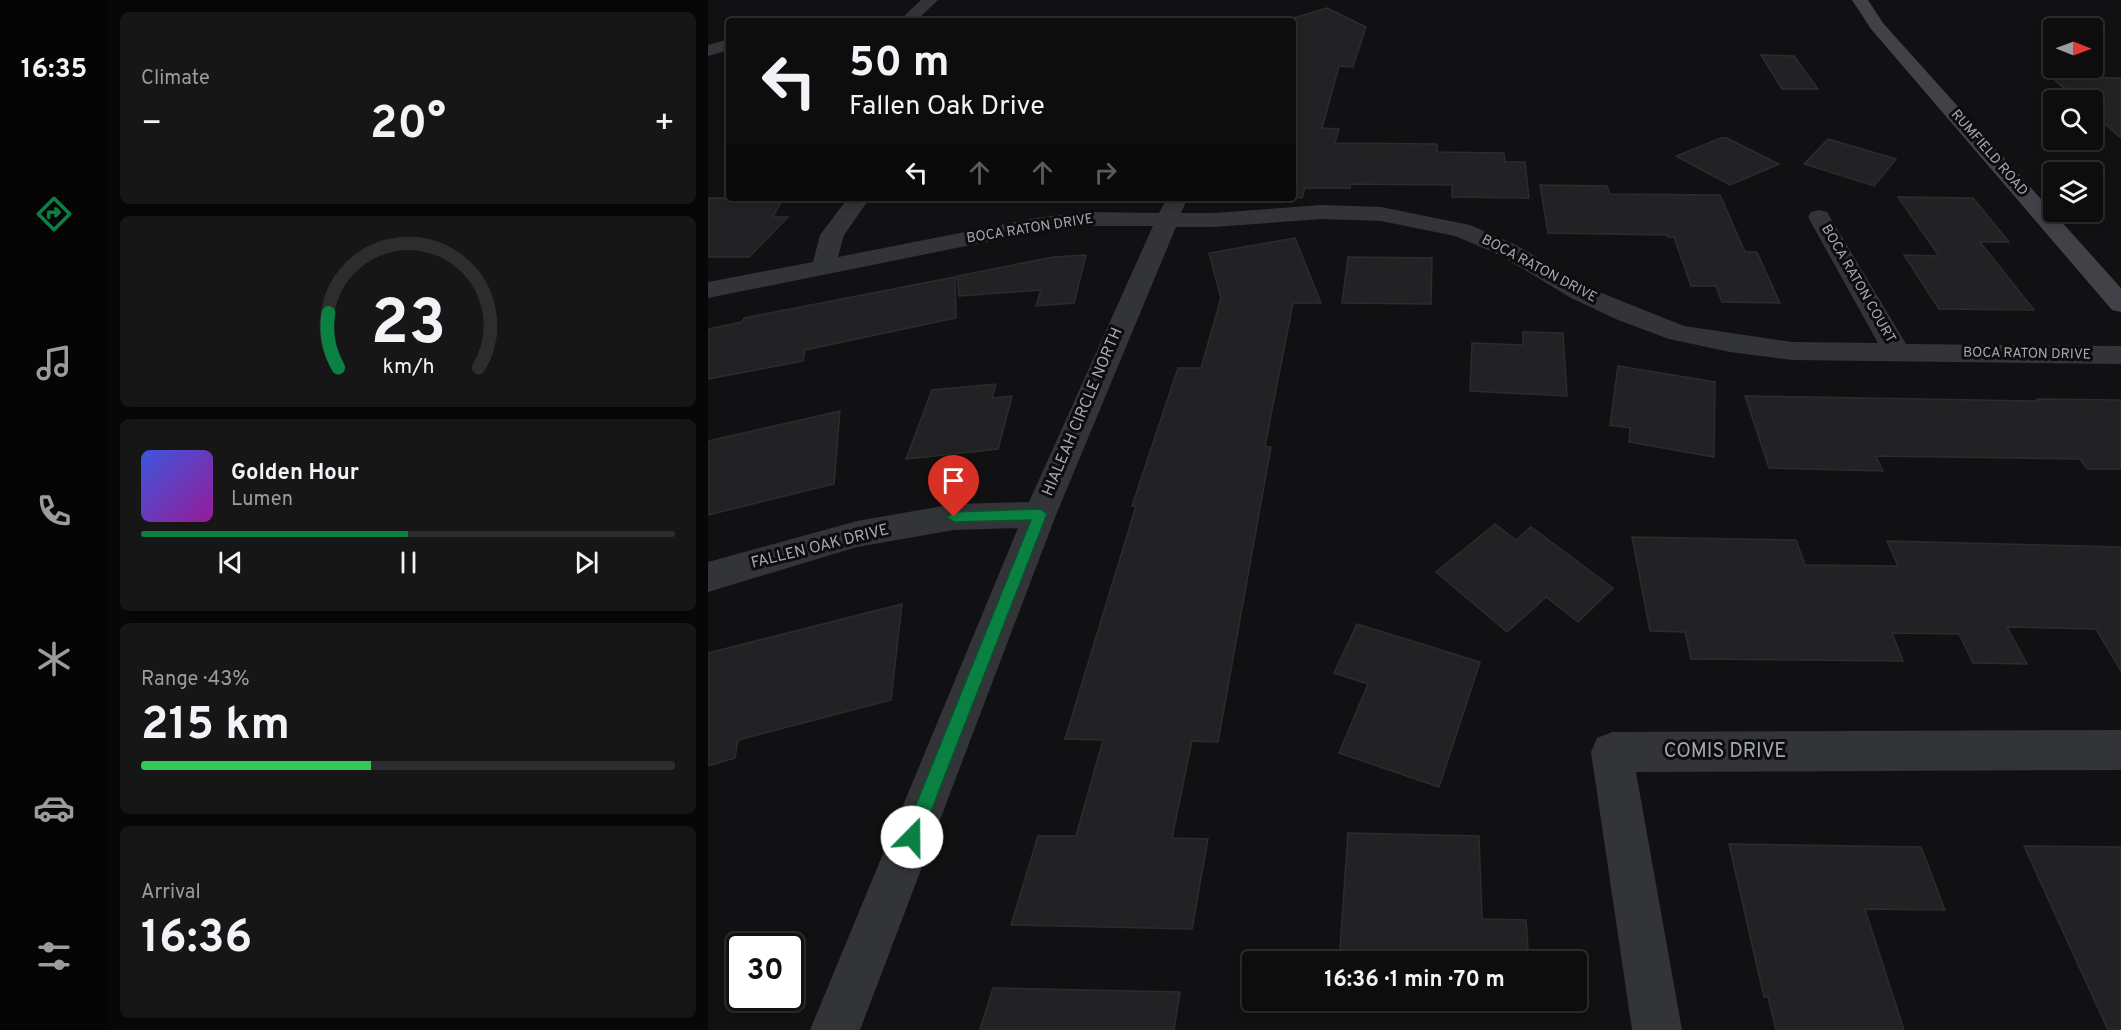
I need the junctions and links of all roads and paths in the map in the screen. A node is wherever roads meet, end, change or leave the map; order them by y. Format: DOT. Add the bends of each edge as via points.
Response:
graph roads {
  1 [pos="930,0"];
  2 [pos="1860,0"];
  3 [pos="910,18"];
  4 [pos="726,45"];
  5 [pos="708,51"];
  6 [pos="857,201"];
  7 [pos="1172,209"];
  8 [pos="1819,217"];
  9 [pos="824,266"];
  10 [pos="708,290"];
  11 [pos="2121,304"];
  12 [pos="1897,352"];
  13 [pos="2121,355"];
  14 [pos="1040,514"];
  15 [pos="708,577"];
  16 [pos="2121,750"];
  17 [pos="835,1030"];
  18 [pos="1657,1030"];
  1 -- 3 [label="street"];
  2 -- 11 [label="main road, RUMFIELD ROAD" via="1877,26"];
  4 -- 5 [label="street"];
  6 -- 9 [label="street" via="832,235"];
  7 -- 9 [label="street, BOCA RATON DRIVE" via="1036,225"];
  7 -- 12 [label="street, BOCA RATON DRIVE" via="1266,218 1322,212 1381,214 1425,222 1462,230 1499,246 1580,293 1678,333 1792,351"];
  7 -- 14 [label="street, HIALEAH CIRCLE NORTH"];
  8 -- 12 [label="street, BOCA RATON COURT"];
  9 -- 10 [label="street, BOCA RATON DRIVE"];
  12 -- 13 [label="street, BOCA RATON DRIVE"];
  14 -- 15 [label="street, FALLEN OAK DRIVE" via="954,517 857,534"];
  14 -- 17 [label="street, HIALEAH CIRCLE NORTH"];
  16 -- 18 [label="street, COMIS DRIVE" via="1611,752"];
}
